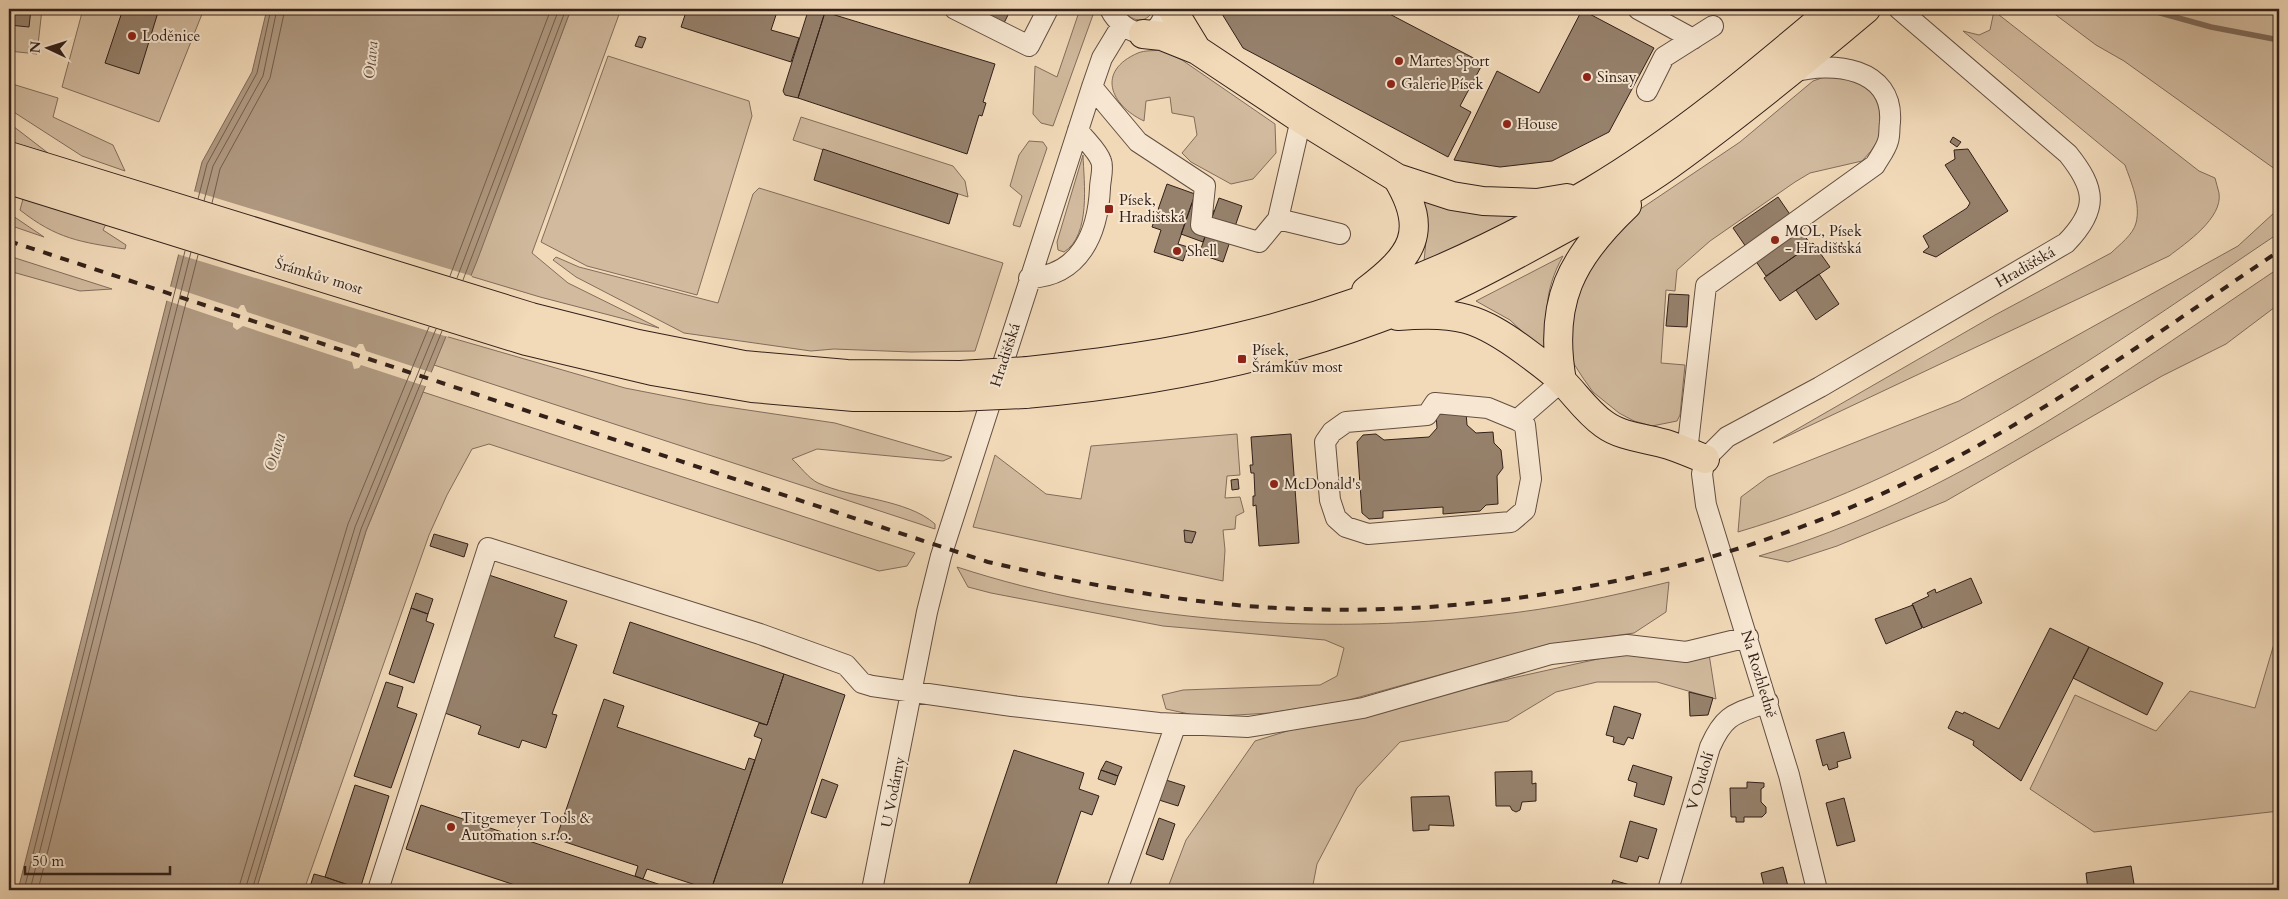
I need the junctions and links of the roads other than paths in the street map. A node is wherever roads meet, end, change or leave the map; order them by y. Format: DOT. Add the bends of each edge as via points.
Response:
graph roads {
  1 [pos="955,9"];
  2 [pos="1048,9"];
  3 [pos="1165,9"];
  4 [pos="1172,9"];
  5 [pos="1638,9"];
  6 [pos="1833,9"];
  7 [pos="1866,9"];
  8 [pos="1899,9"];
  9 [pos="1125,22"];
  10 [pos="1713,26"];
  11 [pos="1693,39"];
  12 [pos="1197,50"];
  13 [pos="1790,73"];
  14 [pos="1092,87"];
  15 [pos="1647,91"];
  16 [pos="1301,119"];
  17 [pos="1078,130"];
  18 [pos="9,156"];
  19 [pos="1668,166"];
  20 [pos="1397,178"];
  21 [pos="9,180"];
  22 [pos="1592,191"];
  23 [pos="116,200"];
  24 [pos="1278,219"];
  25 [pos="1340,234"];
  26 [pos="1029,278"];
  27 [pos="1341,306"];
  28 [pos="1377,319"];
  29 [pos="1562,381"];
  30 [pos="1027,382"];
  31 [pos="1517,420"];
  32 [pos="1696,455"];
  33 [pos="1748,637"];
  34 [pos="912,693"];
  35 [pos="1768,702"];
  36 [pos="1176,724"];
  37 [pos="378,890"];
  38 [pos="872,890"];
  39 [pos="1117,890"];
  40 [pos="1668,890"];
  41 [pos="1817,890"];
  1 -- 2 [label="street" via="1029,46"];
  3 -- 9 [label="street, Hradišťská" via="1159,25 1149,32"];
  4 -- 12 [label="highway"];
  5 -- 11 [label="street"];
  6 -- 22 [label="highway" via="1750,79"];
  7 -- 13 [label="highway"];
  8 -- 32 [label="street, Hradišťská" via="2068,154 2084,173 2089,189 2091,204 2087,219 2066,243 1820,387"];
  9 -- 12 [label="highway"];
  9 -- 14 [label="street, Hradišťská" via="1107,48"];
  10 -- 11 [label="street"];
  11 -- 15 [label="street" via="1664,57"];
  12 -- 16 [label="highway"];
  13 -- 19 [label="highway"];
  13 -- 32 [label="street, Na Rozhledně" via="1819,66 1834,67 1873,79 1885,94 1891,112 1888,141 1875,165 1706,286"];
  14 -- 17 [label="street, Hradišťská"];
  14 -- 24 [label="street" via="1138,142 1205,186 1201,225 1259,242"];
  16 -- 20 [label="highway"];
  16 -- 24 [label="street"];
  17 -- 26 [label="street, Hradišťská"];
  17 -- 26 [label="street" via="1101,161 1099,204 1093,229 1071,263 1050,275"];
  18 -- 23 [label="highway"];
  19 -- 28 [label="highway" via="1598,210 1495,267"];
  19 -- 29 [label="highway" via="1600,231 1575,267 1559,317 1558,350"];
  20 -- 22 [label="highway" via="1452,196 1510,204 1537,203"];
  20 -- 27 [label="highway" via="1414,216 1411,245 1385,277"];
  21 -- 23 [label="highway"];
  22 -- 27 [label="highway" via="1487,248 1402,285"];
  23 -- 30 [label="highway, Šrámkův most, bridge" via="652,371 752,388 854,397"];
  24 -- 25 [label="street"];
  26 -- 34 [label="street, Hradišťská" via="942,556 927,612"];
  27 -- 30 [label="highway" via="1274,328"];
  28 -- 29 [label="highway" via="1422,314 1476,321 1497,330"];
  28 -- 30 [label="highway" via="1242,359 1138,381 1091,388"];
  29 -- 31 [label="street"];
  29 -- 32 [label="highway" via="1606,426"];
  31 -- 31 [label="street" via="1488,408 1435,403 1427,415 1346,422 1325,442 1330,500 1336,518 1346,527 1368,534 1511,522 1525,510 1530,479 1525,425"];
  32 -- 33 [label="street, Na Rozhledně" via="1706,506"];
  33 -- 35 [label="street, Na Rozhledně"];
  33 -- 36 [label="street" via="1686,652 1627,645 1551,654 1363,708 1248,727"];
  34 -- 36 [label="street"];
  34 -- 37 [label="street" via="862,682 846,665 760,634 488,548"];
  34 -- 38 [label="street, U Vodárny"];
  35 -- 40 [label="street, V Oudolí" via="1735,714 1718,730 1710,747"];
  35 -- 41 [label="street, Na Rozhledně"];
  36 -- 39 [label="street"];
}
